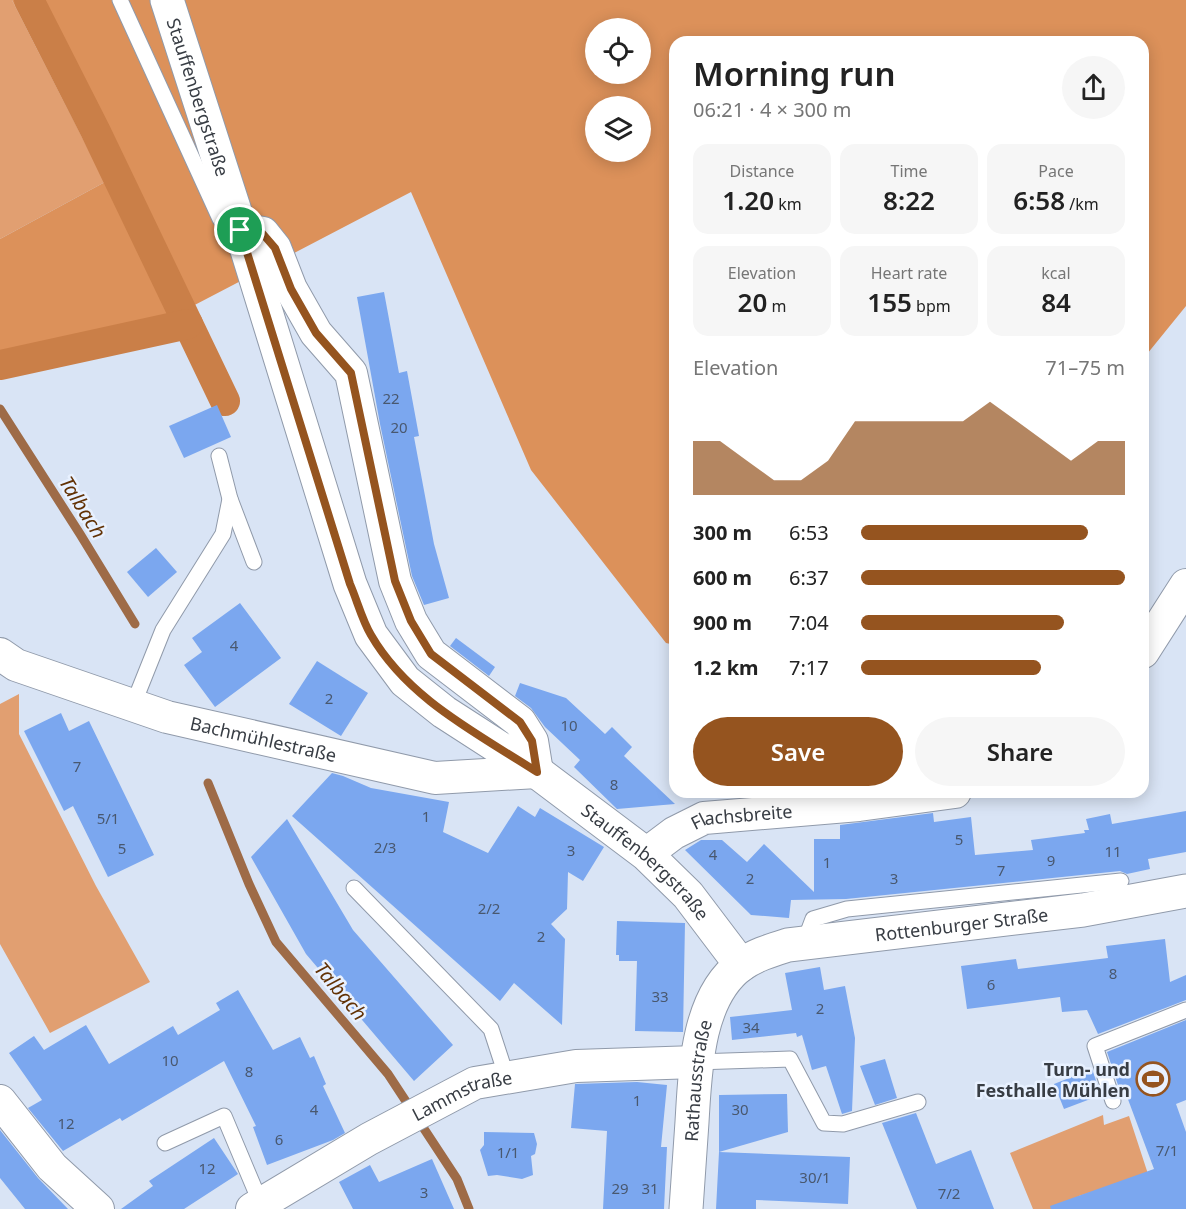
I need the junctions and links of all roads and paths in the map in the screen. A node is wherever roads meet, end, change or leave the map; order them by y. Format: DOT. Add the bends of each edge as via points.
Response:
graph roads {
  1 [pos="120,0"];
  2 [pos="167,0"];
  3 [pos="240,230"];
  4 [pos="219,456"];
  5 [pos="230,499"];
  6 [pos="254,562"];
  7 [pos="1186,585"];
  8 [pos="1149,643"];
  9 [pos="0,654"];
  10 [pos="133,705"];
  11 [pos="537,772"];
  12 [pos="911,798"];
  13 [pos="646,854"];
  14 [pos="1121,880"];
  15 [pos="354,888"];
  16 [pos="1186,891"];
  17 [pos="804,943"];
  18 [pos="741,965"];
  19 [pos="1186,1010"];
  20 [pos="696,1062"];
  21 [pos="507,1078"];
  22 [pos="0,1101"];
  23 [pos="1113,1101"];
  24 [pos="918,1102"];
  25 [pos="165,1143"];
  26 [pos="257,1206"];
  27 [pos="98,1209"];
  28 [pos="686,1209"];
  1 -- 3 [label="lane" via="220,219"];
  2 -- 3 [label="street, Stauffenbergstraße"];
  3 -- 11 [label="street, Stauffenbergstraße" via="350,584 371,635 405,681 444,712"];
  3 -- 11 [label="street" via="262,233 275,248 291,289 316,333 351,373 395,581 411,621 431,654 520,722 532,741"];
  4 -- 5 [label="lane"];
  5 -- 6 [label="lane"];
  5 -- 10 [label="lane" via="223,534 163,630"];
  7 -- 8 [label="street"];
  9 -- 10 [label="street, Bachmühlestraße" via="16,665"];
  10 -- 11 [label="street, Bachmühlestraße" via="167,717 435,778"];
  11 -- 13 [label="street, Stauffenbergstraße"];
  12 -- 13 [label="street, Flachsbreite" via="704,818 674,833"];
  13 -- 18 [label="street, Stauffenbergstraße" via="688,895"];
  14 -- 17 [label="lane" via="847,909 813,919"];
  15 -- 21 [label="lane" via="491,1029"];
  16 -- 17 [label="street, Rottenburger Straße" via="1083,910"];
  17 -- 18 [label="street, Rottenburger Straße" via="763,953"];
  18 -- 20 [label="street, Rathausstraße" via="721,987 705,1020"];
  19 -- 23 [label="lane" via="1095,1046"];
  20 -- 21 [label="street, Lammstraße" via="576,1066"];
  20 -- 24 [label="lane" via="790,1059 824,1123 843,1124"];
  20 -- 28 [label="street, Rathausstraße"];
  21 -- 26 [label="street, Lammstraße" via="475,1083 445,1098"];
  22 -- 27 [label="street" via="51,1167"];
  25 -- 26 [label="lane" via="224,1116"];
}
